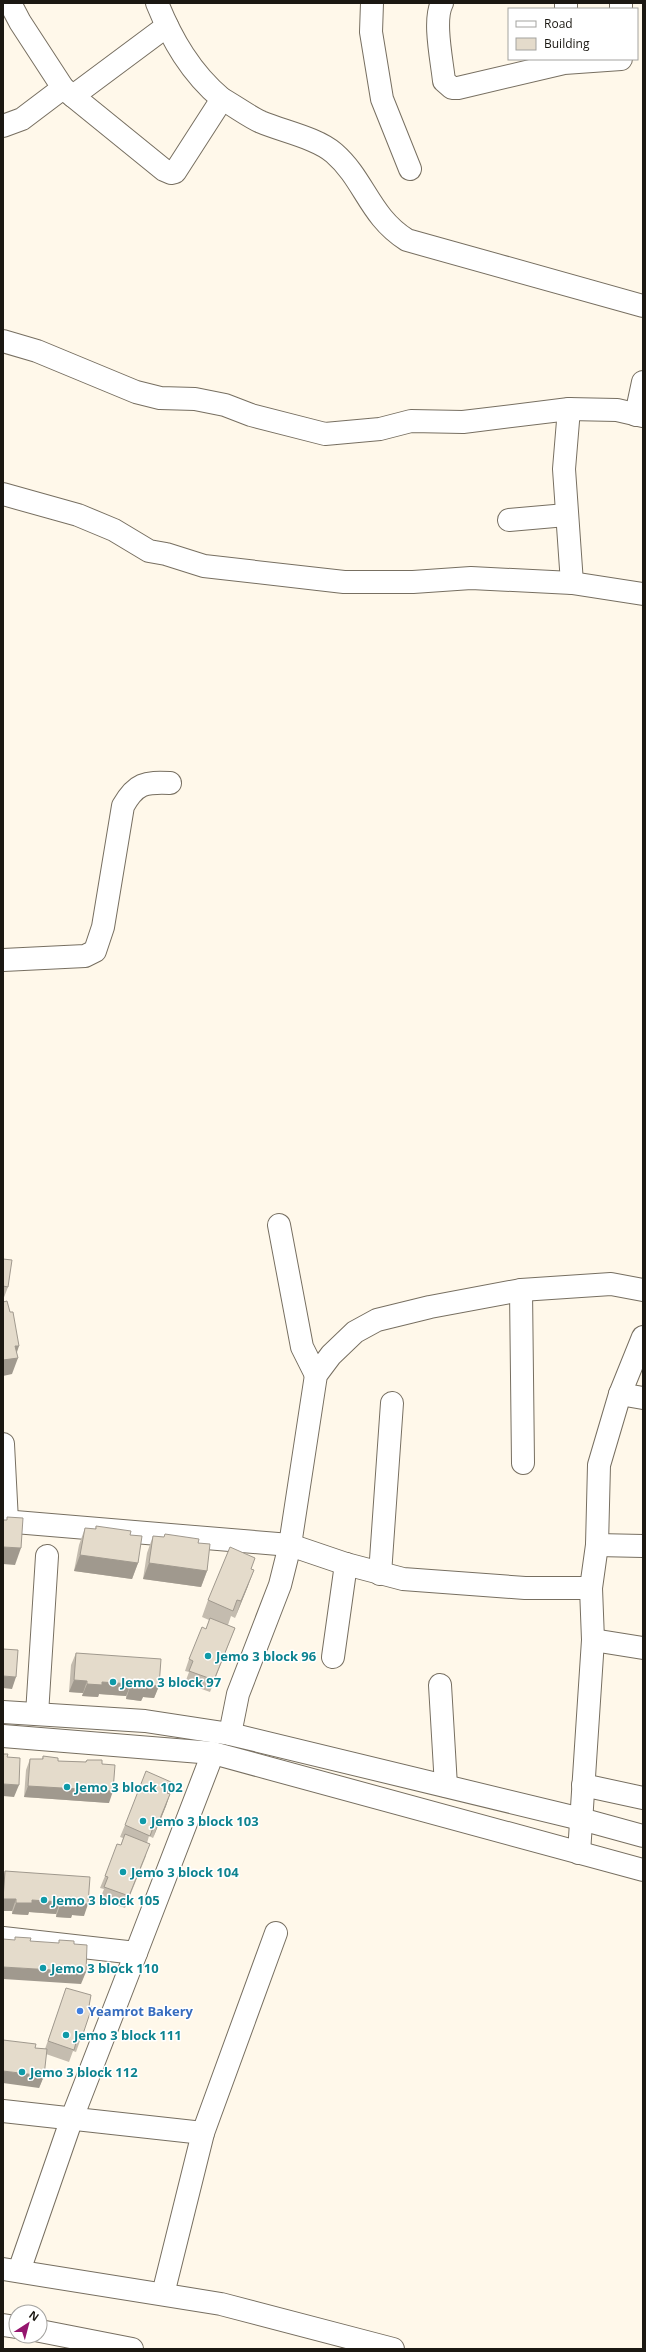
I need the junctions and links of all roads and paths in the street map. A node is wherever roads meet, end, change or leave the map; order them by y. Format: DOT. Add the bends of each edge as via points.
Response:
graph roads {
  1 [pos="10,3"];
  2 [pos="157,3"];
  3 [pos="372,3"];
  4 [pos="439,5"];
  5 [pos="166,26"];
  6 [pos="592,60"];
  7 [pos="564,61"];
  8 [pos="68,92"];
  9 [pos="222,99"];
  10 [pos="3,126"];
  11 [pos="410,169"];
  12 [pos="643,306"];
  13 [pos="3,341"];
  14 [pos="643,382"];
  15 [pos="569,409"];
  16 [pos="639,416"];
  17 [pos="3,494"];
  18 [pos="566,515"];
  19 [pos="509,520"];
  20 [pos="572,583"];
  21 [pos="643,594"];
  22 [pos="170,783"];
  23 [pos="3,960"];
  24 [pos="278,1225"];
  25 [pos="521,1290"];
  26 [pos="643,1290"];
  27 [pos="643,1337"];
  28 [pos="316,1375"];
  29 [pos="620,1394"];
  30 [pos="643,1398"];
  31 [pos="392,1403"];
  32 [pos="3,1444"];
  33 [pos="522,1463"];
  34 [pos="5,1521"];
  35 [pos="290,1545"];
  36 [pos="597,1545"];
  37 [pos="643,1546"];
  38 [pos="47,1556"];
  39 [pos="346,1564"];
  40 [pos="380,1574"];
  41 [pos="591,1588"];
  42 [pos="593,1640"];
  43 [pos="643,1648"];
  44 [pos="333,1657"];
  45 [pos="440,1685"];
  46 [pos="3,1712"];
  47 [pos="37,1714"];
  48 [pos="145,1721"];
  49 [pos="230,1734"];
  50 [pos="3,1736"];
  51 [pos="145,1747"];
  52 [pos="213,1753"];
  53 [pos="446,1786"];
  54 [pos="584,1786"];
  55 [pos="643,1798"];
  56 [pos="581,1819"];
  57 [pos="643,1836"];
  58 [pos="579,1853"];
  59 [pos="643,1870"];
  60 [pos="276,1933"];
  61 [pos="3,1938"];
  62 [pos="136,1953"];
  63 [pos="3,2111"];
  64 [pos="72,2118"];
  65 [pos="203,2133"];
  66 [pos="11,2270"];
  67 [pos="163,2294"];
  68 [pos="48,2333"];
  69 [pos="350,2343"];
  70 [pos="132,2349"];
  71 [pos="393,2349"];
  1 -- 8 [label="street"];
  2 -- 5 [label="street"];
  3 -- 11 [label="street" via="371,32 382,99"];
  4 -- 7 [label="street" via="444,81 452,88"];
  5 -- 8 [label="street"];
  5 -- 9 [label="street" via="179,50"];
  6 -- 7 [label="street"];
  8 -- 9 [label="street" via="171,173 176,172"];
  8 -- 10 [label="street" via="22,119"];
  9 -- 12 [label="street" via="260,121 333,152 349,169 379,217 394,232 407,240"];
  13 -- 15 [label="street" via="37,351 136,392 160,398 195,399 225,405 251,415 325,434 380,430 411,421 463,422"];
  14 -- 16 [label="street"];
  15 -- 16 [label="street" via="617,410"];
  15 -- 18 [label="street" via="564,469"];
  17 -- 20 [label="street" via="78,515 114,530 149,551 204,566 344,582 413,582 471,578"];
  18 -- 19 [label="street"];
  18 -- 20 [label="street"];
  20 -- 21 [label="street"];
  22 -- 23 [label="street" via="148,782 131,791 123,806 104,927 95,951 85,956"];
  24 -- 28 [label="street" via="302,1347"];
  25 -- 26 [label="street" via="611,1284"];
  25 -- 28 [label="street" via="377,1320 355,1332 331,1355"];
  25 -- 33 [label="street"];
  27 -- 29 [label="street"];
  28 -- 35 [label="street"];
  29 -- 30 [label="street"];
  29 -- 36 [label="street" via="599,1465"];
  31 -- 40 [label="street"];
  32 -- 34 [label="street"];
  34 -- 35 [label="street"];
  35 -- 39 [label="street"];
  35 -- 49 [label="street" via="280,1585 238,1694"];
  36 -- 37 [label="street"];
  36 -- 41 [label="street"];
  38 -- 47 [label="street"];
  39 -- 40 [label="street"];
  39 -- 44 [label="street"];
  40 -- 41 [label="street" via="403,1579 525,1588"];
  41 -- 42 [label="street"];
  42 -- 43 [label="street"];
  42 -- 54 [label="street"];
  45 -- 53 [label="street"];
  46 -- 47 [label="street"];
  47 -- 48 [label="street"];
  48 -- 49 [label="street"];
  48 -- 51 [label="street"];
  49 -- 53 [label="street"];
  50 -- 51 [label="street"];
  51 -- 52 [label="street"];
  52 -- 58 [label="street"];
  52 -- 62 [label="street"];
  53 -- 56 [label="street"];
  54 -- 55 [label="street"];
  54 -- 56 [label="street"];
  56 -- 57 [label="street"];
  56 -- 58 [label="street"];
  58 -- 59 [label="street"];
  60 -- 65 [label="street"];
  61 -- 62 [label="street"];
  62 -- 64 [label="street"];
  63 -- 64 [label="street"];
  64 -- 65 [label="street"];
  64 -- 66 [label="street"];
  65 -- 67 [label="street"];
  66 -- 67 [label="street"];
  67 -- 69 [label="street" via="221,2304"];
  68 -- 70 [label="street"];
  69 -- 71 [label="street"];
}
